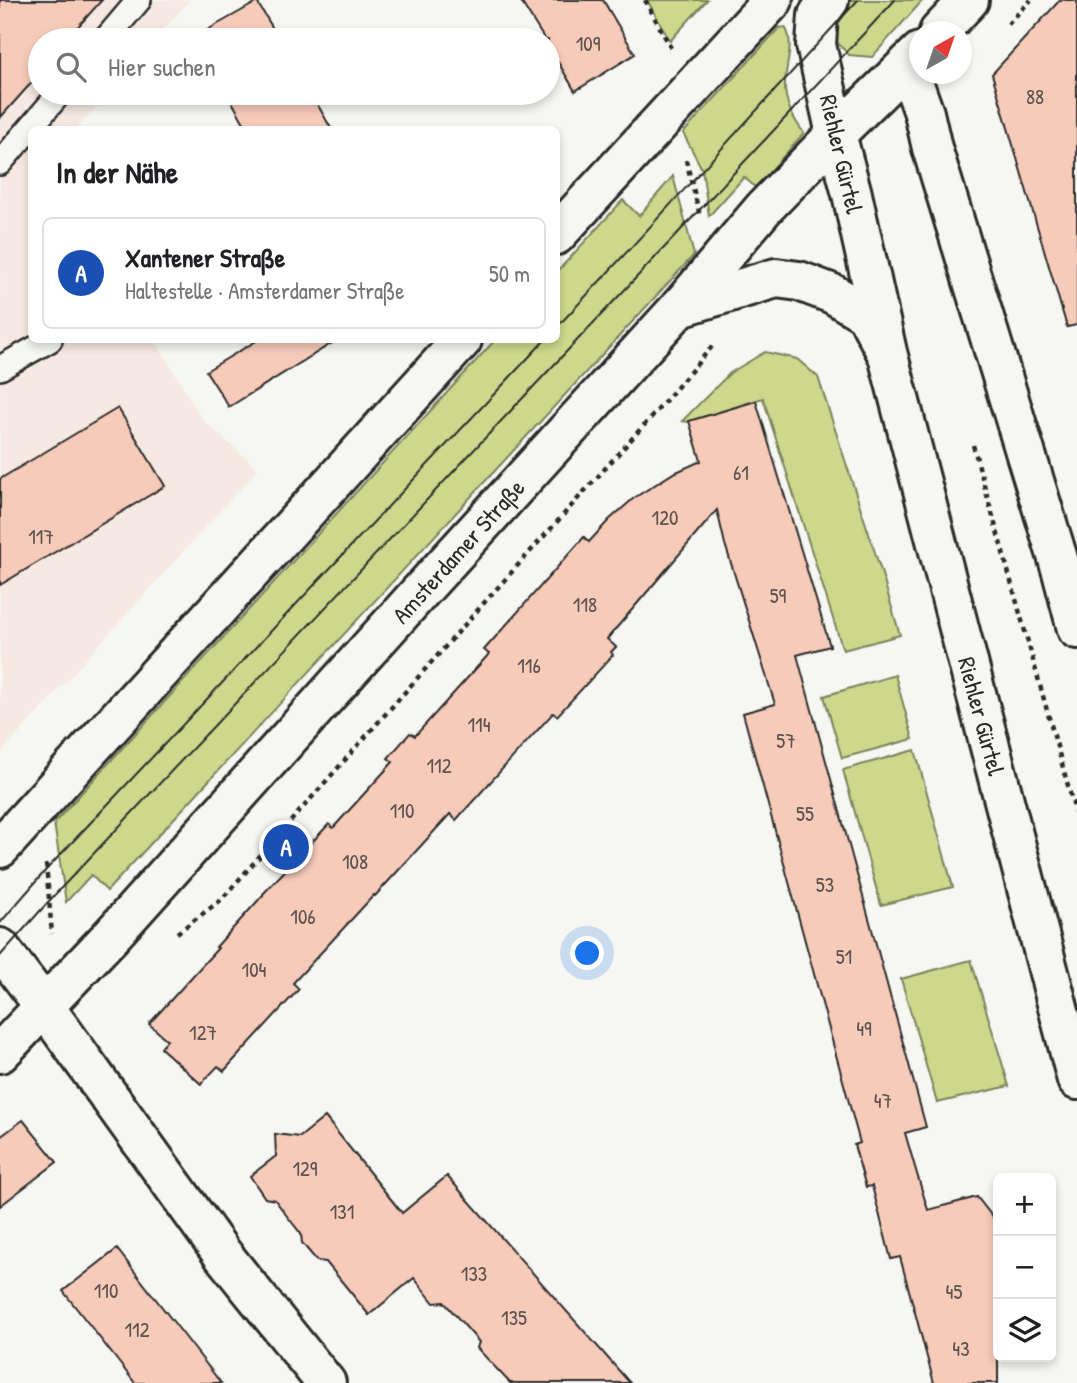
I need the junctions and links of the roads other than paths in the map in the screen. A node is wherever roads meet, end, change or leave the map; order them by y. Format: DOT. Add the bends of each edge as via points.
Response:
graph roads {
  1 [pos="139,0"];
  2 [pos="773,0"];
  3 [pos="829,0"];
  4 [pos="969,0"];
  5 [pos="949,21"];
  6 [pos="114,28"];
  7 [pos="909,63"];
  8 [pos="918,84"];
  9 [pos="50,105"];
  10 [pos="32,126"];
  11 [pos="28,130"];
  12 [pos="836,134"];
  13 [pos="0,163"];
  14 [pos="560,231"];
  15 [pos="680,307"];
  16 [pos="45,343"];
  17 [pos="459,343"];
  18 [pos="887,352"];
  19 [pos="0,368"];
  20 [pos="1070,570"];
  21 [pos="1077,629"];
  22 [pos="0,848"];
  23 [pos="0,948"];
  24 [pos="44,1006"];
  25 [pos="0,1053"];
  26 [pos="1077,1080"];
  27 [pos="326,1383"];
  1 -- 6 [label="lane"];
  2 -- 14 [label="street"];
  3 -- 12 [label="street, Riehler Gürtel" via="818,16 816,45"];
  4 -- 5 [label="street"];
  7 -- 12 [label="street, Amsterdamer Straße"];
  8 -- 20 [label="street" via="932,148"];
  9 -- 10 [label="lane"];
  11 -- 13 [label="lane"];
  12 -- 15 [label="street, Amsterdamer Straße" via="764,208"];
  12 -- 18 [label="street, Riehler Gürtel"];
  15 -- 18 [label="street, Riehler Gürtel" via="776,278 799,281 834,294 866,314"];
  15 -- 24 [label="street, Amsterdamer Straße"];
  16 -- 19 [label="lane"];
  17 -- 22 [label="street"];
  18 -- 26 [label="street, Riehler Gürtel"];
  20 -- 21 [label="street"];
  23 -- 24 [label="street"];
  24 -- 25 [label="street, Amsterdamer Straße"];
  24 -- 27 [label="street" via="223,1255"];
}
